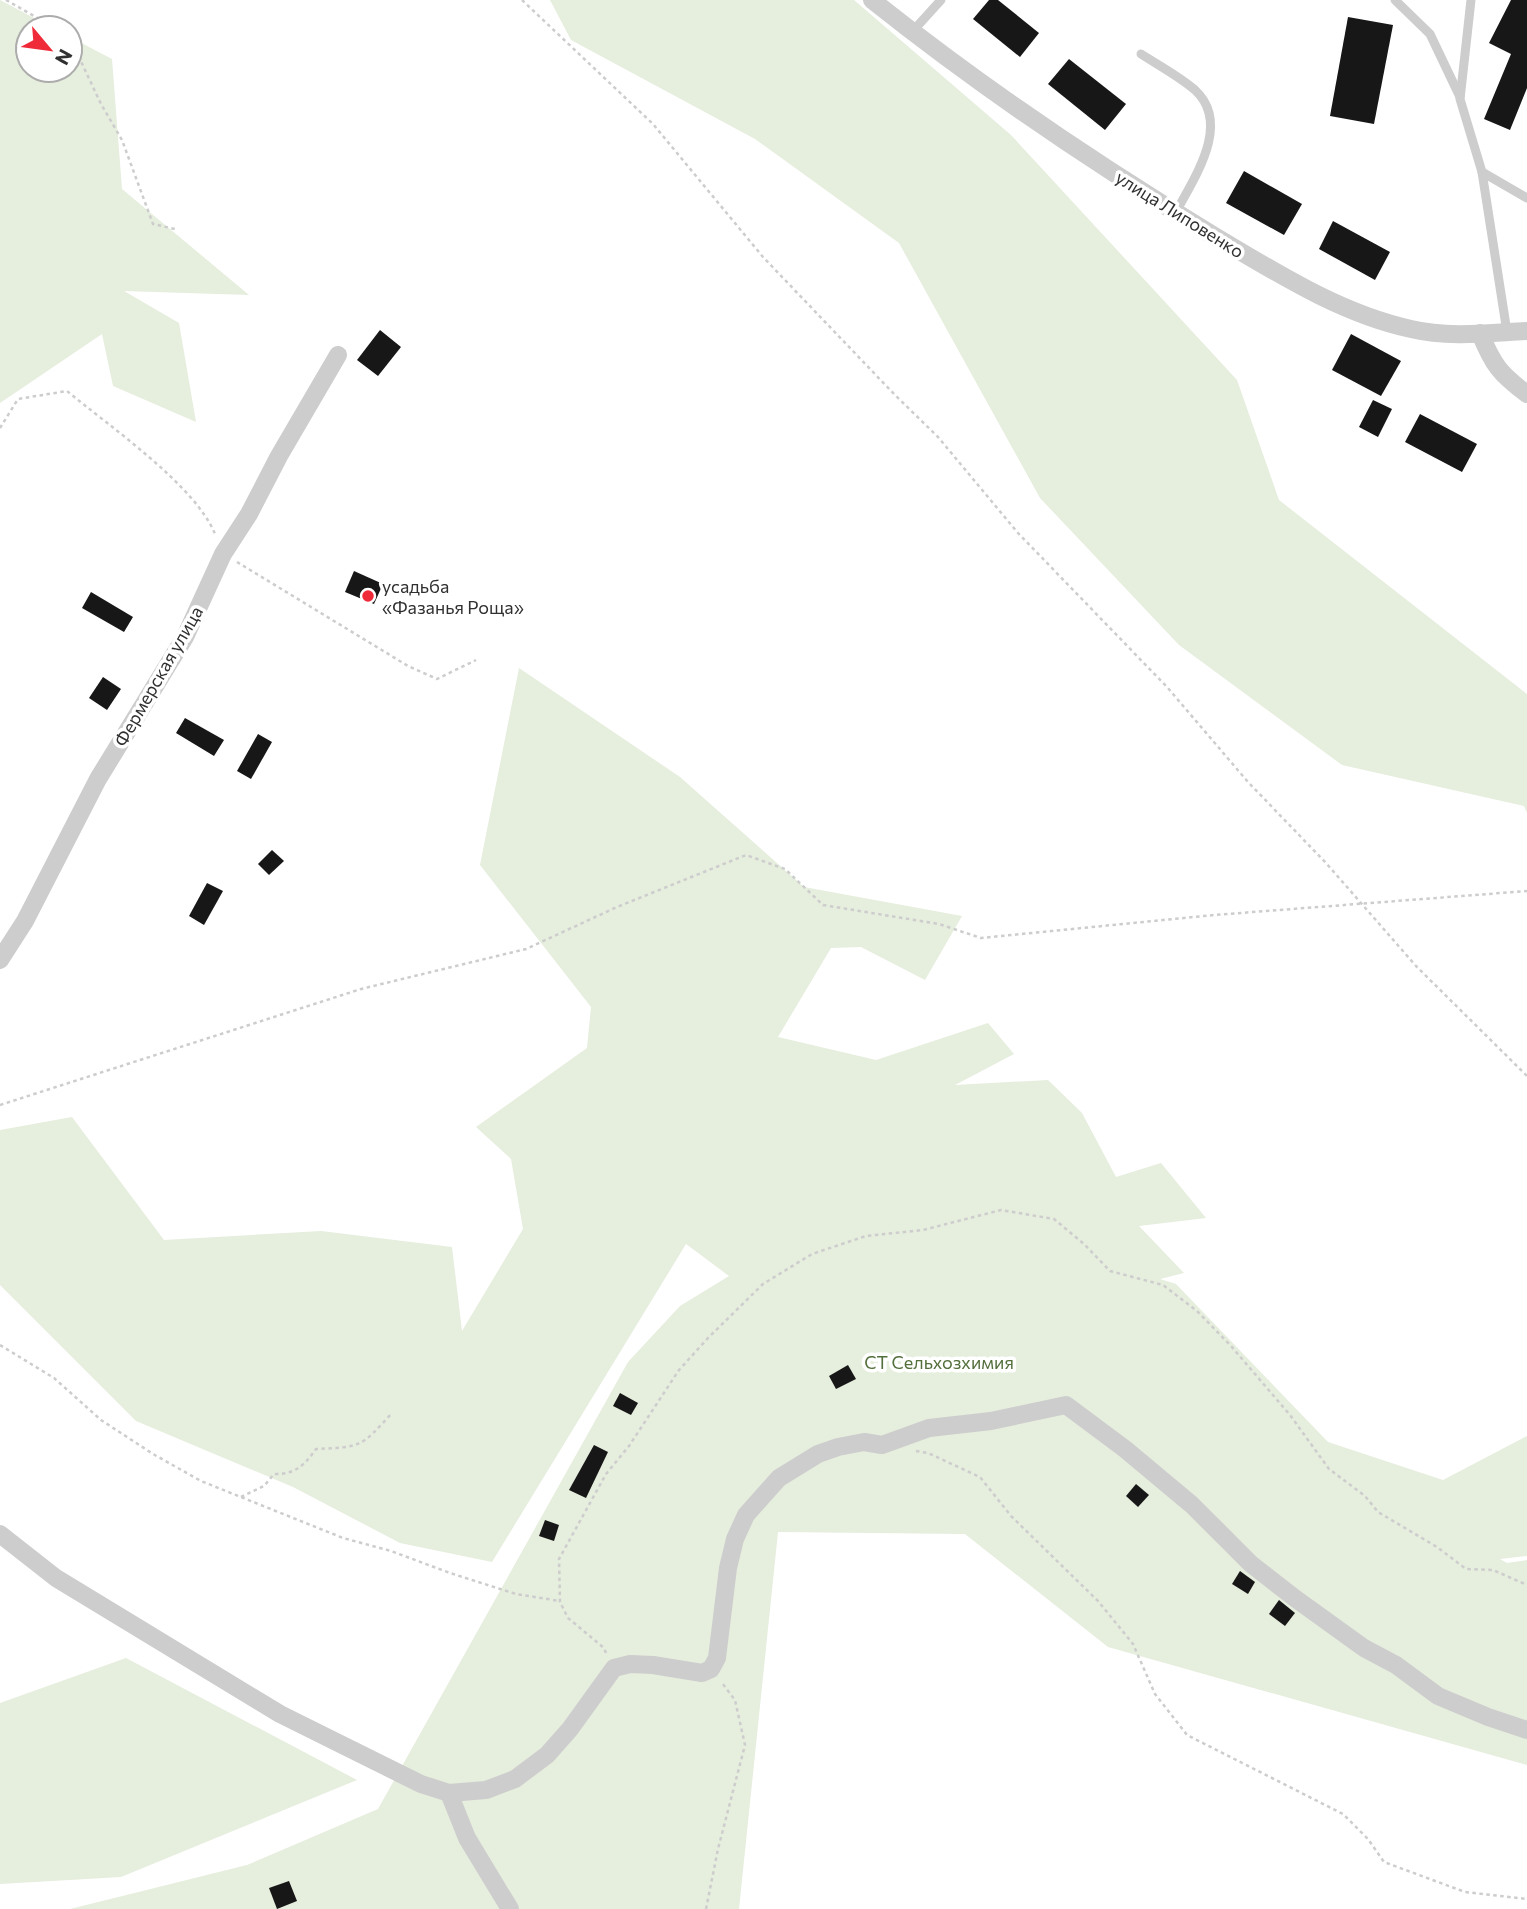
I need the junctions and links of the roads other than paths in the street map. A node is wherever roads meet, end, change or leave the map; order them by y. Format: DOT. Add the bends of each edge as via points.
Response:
graph roads {
  1 [pos="873,0"];
  2 [pos="941,0"];
  3 [pos="1395,0"];
  4 [pos="1471,0"];
  5 [pos="912,32"];
  6 [pos="1141,54"];
  7 [pos="1460,99"];
  8 [pos="1482,172"];
  9 [pos="1527,198"];
  10 [pos="1176,212"];
  11 [pos="1527,331"];
  12 [pos="1507,332"];
  13 [pos="1480,333"];
  14 [pos="338,355"];
  15 [pos="1527,394"];
  16 [pos="0,960"];
  17 [pos="0,1534"];
  18 [pos="1527,1730"];
  19 [pos="449,1793"];
  20 [pos="510,1909"];
  1 -- 5 [label="street, улица Липовенко"];
  2 -- 5 [label="lane"];
  3 -- 7 [label="lane" via="1430,34"];
  4 -- 7 [label="lane"];
  5 -- 10 [label="street, улица Липовенко" via="974,79"];
  6 -- 10 [label="lane" via="1196,91 1213,130"];
  7 -- 8 [label="lane"];
  8 -- 9 [label="lane"];
  8 -- 12 [label="lane"];
  10 -- 13 [label="street, улица Липовенко" via="1276,272 1353,311 1440,335"];
  11 -- 12 [label="street, улица Липовенко"];
  12 -- 13 [label="street, улица Липовенко"];
  13 -- 15 [label="street" via="1502,375"];
  14 -- 16 [label="street, Фермерская улица" via="223,554 185,637 98,779"];
  17 -- 19 [label="street" via="56,1578 280,1714 421,1784"];
  18 -- 19 [label="street" via="1438,1696 1364,1648 1251,1564 1192,1505 1066,1405 929,1428 882,1445 864,1442 838,1447 779,1478 746,1515 735,1539 717,1658 711,1669 702,1674 653,1665 614,1668 570,1729 516,1779 486,1790"];
  19 -- 20 [label="street" via="467,1838"];
}
